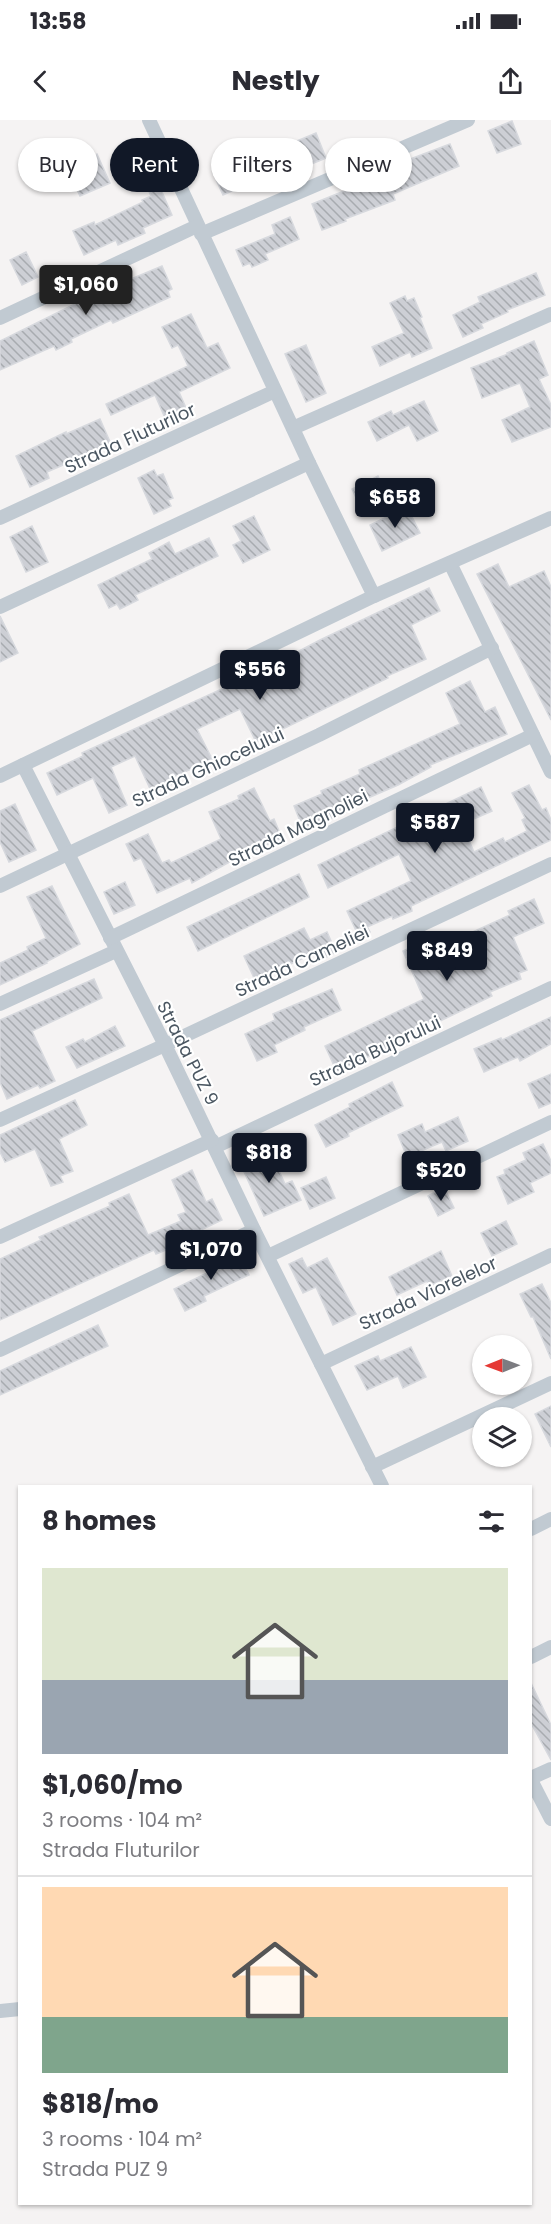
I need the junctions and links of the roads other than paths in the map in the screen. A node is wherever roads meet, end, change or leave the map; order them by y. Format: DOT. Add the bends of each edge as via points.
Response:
graph roads {
  1 [pos="149,120"];
  2 [pos="468,120"];
  3 [pos="199,230"];
  4 [pos="551,314"];
  5 [pos="0,318"];
  6 [pos="275,391"];
  7 [pos="293,428"];
  8 [pos="309,463"];
  9 [pos="0,518"];
  10 [pos="551,518"];
  11 [pos="450,563"];
  12 [pos="374,596"];
  13 [pos="0,607"];
  14 [pos="492,648"];
  15 [pos="533,735"];
  16 [pos="23,765"];
  17 [pos="551,772"];
  18 [pos="0,776"];
  19 [pos="68,854"];
  20 [pos="551,864"];
  21 [pos="0,886"];
  22 [pos="113,944"];
  23 [pos="551,988"];
  24 [pos="0,1004"];
  25 [pos="165,1045"];
  26 [pos="0,1120"];
  27 [pos="551,1122"];
  28 [pos="213,1144"];
  29 [pos="254,1230"];
  30 [pos="0,1238"];
  31 [pos="551,1255"];
  32 [pos="268,1256"];
  33 [pos="0,1350"];
  34 [pos="321,1364"];
  35 [pos="551,1383"];
  36 [pos="372,1467"];
  37 [pos="381,1485"];
  38 [pos="551,1519"];
  39 [pos="532,1528"];
  40 [pos="551,1647"];
  41 [pos="532,1656"];
  42 [pos="551,1769"];
  43 [pos="532,1778"];
  44 [pos="532,1781"];
  45 [pos="551,1819"];
  46 [pos="18,2009"];
  47 [pos="0,2011"];
  1 -- 3 [label="street"];
  2 -- 3 [label="street"];
  3 -- 5 [label="street"];
  3 -- 6 [label="street"];
  4 -- 7 [label="street"];
  6 -- 7 [label="street"];
  6 -- 9 [label="street, Strada Fluturilor"];
  7 -- 8 [label="street"];
  8 -- 12 [label="street"];
  8 -- 13 [label="street"];
  10 -- 11 [label="street"];
  11 -- 12 [label="street"];
  11 -- 14 [label="street"];
  12 -- 16 [label="street"];
  14 -- 15 [label="street"];
  14 -- 19 [label="street, Strada Ghiocelului"];
  15 -- 17 [label="street"];
  15 -- 22 [label="street, Strada Magnoliei"];
  16 -- 18 [label="street"];
  16 -- 19 [label="street, Strada PUZ 9"];
  19 -- 21 [label="street, Strada Ghiocelului"];
  19 -- 22 [label="street, Strada PUZ 9"];
  20 -- 25 [label="street, Strada Cameliei"];
  22 -- 24 [label="street, Strada Magnoliei"];
  22 -- 25 [label="street, Strada PUZ 9"];
  23 -- 28 [label="street, Strada Bujorului"];
  25 -- 26 [label="street, Strada Cameliei"];
  25 -- 28 [label="street, Strada PUZ 9"];
  27 -- 32 [label="street"];
  28 -- 29 [label="street, Strada PUZ 9"];
  28 -- 30 [label="street, Strada Bujorului"];
  29 -- 32 [label="street, Strada PUZ 9"];
  29 -- 33 [label="street"];
  31 -- 34 [label="street, Strada Viorelelor"];
  32 -- 34 [label="street, Strada PUZ 9"];
  34 -- 36 [label="street, Strada PUZ 9"];
  35 -- 36 [label="street"];
  36 -- 37 [label="street, Strada PUZ 9"];
  38 -- 39 [label="street"];
  40 -- 41 [label="street"];
  42 -- 43 [label="street"];
  44 -- 45 [label="street"];
  46 -- 47 [label="street"];
}
